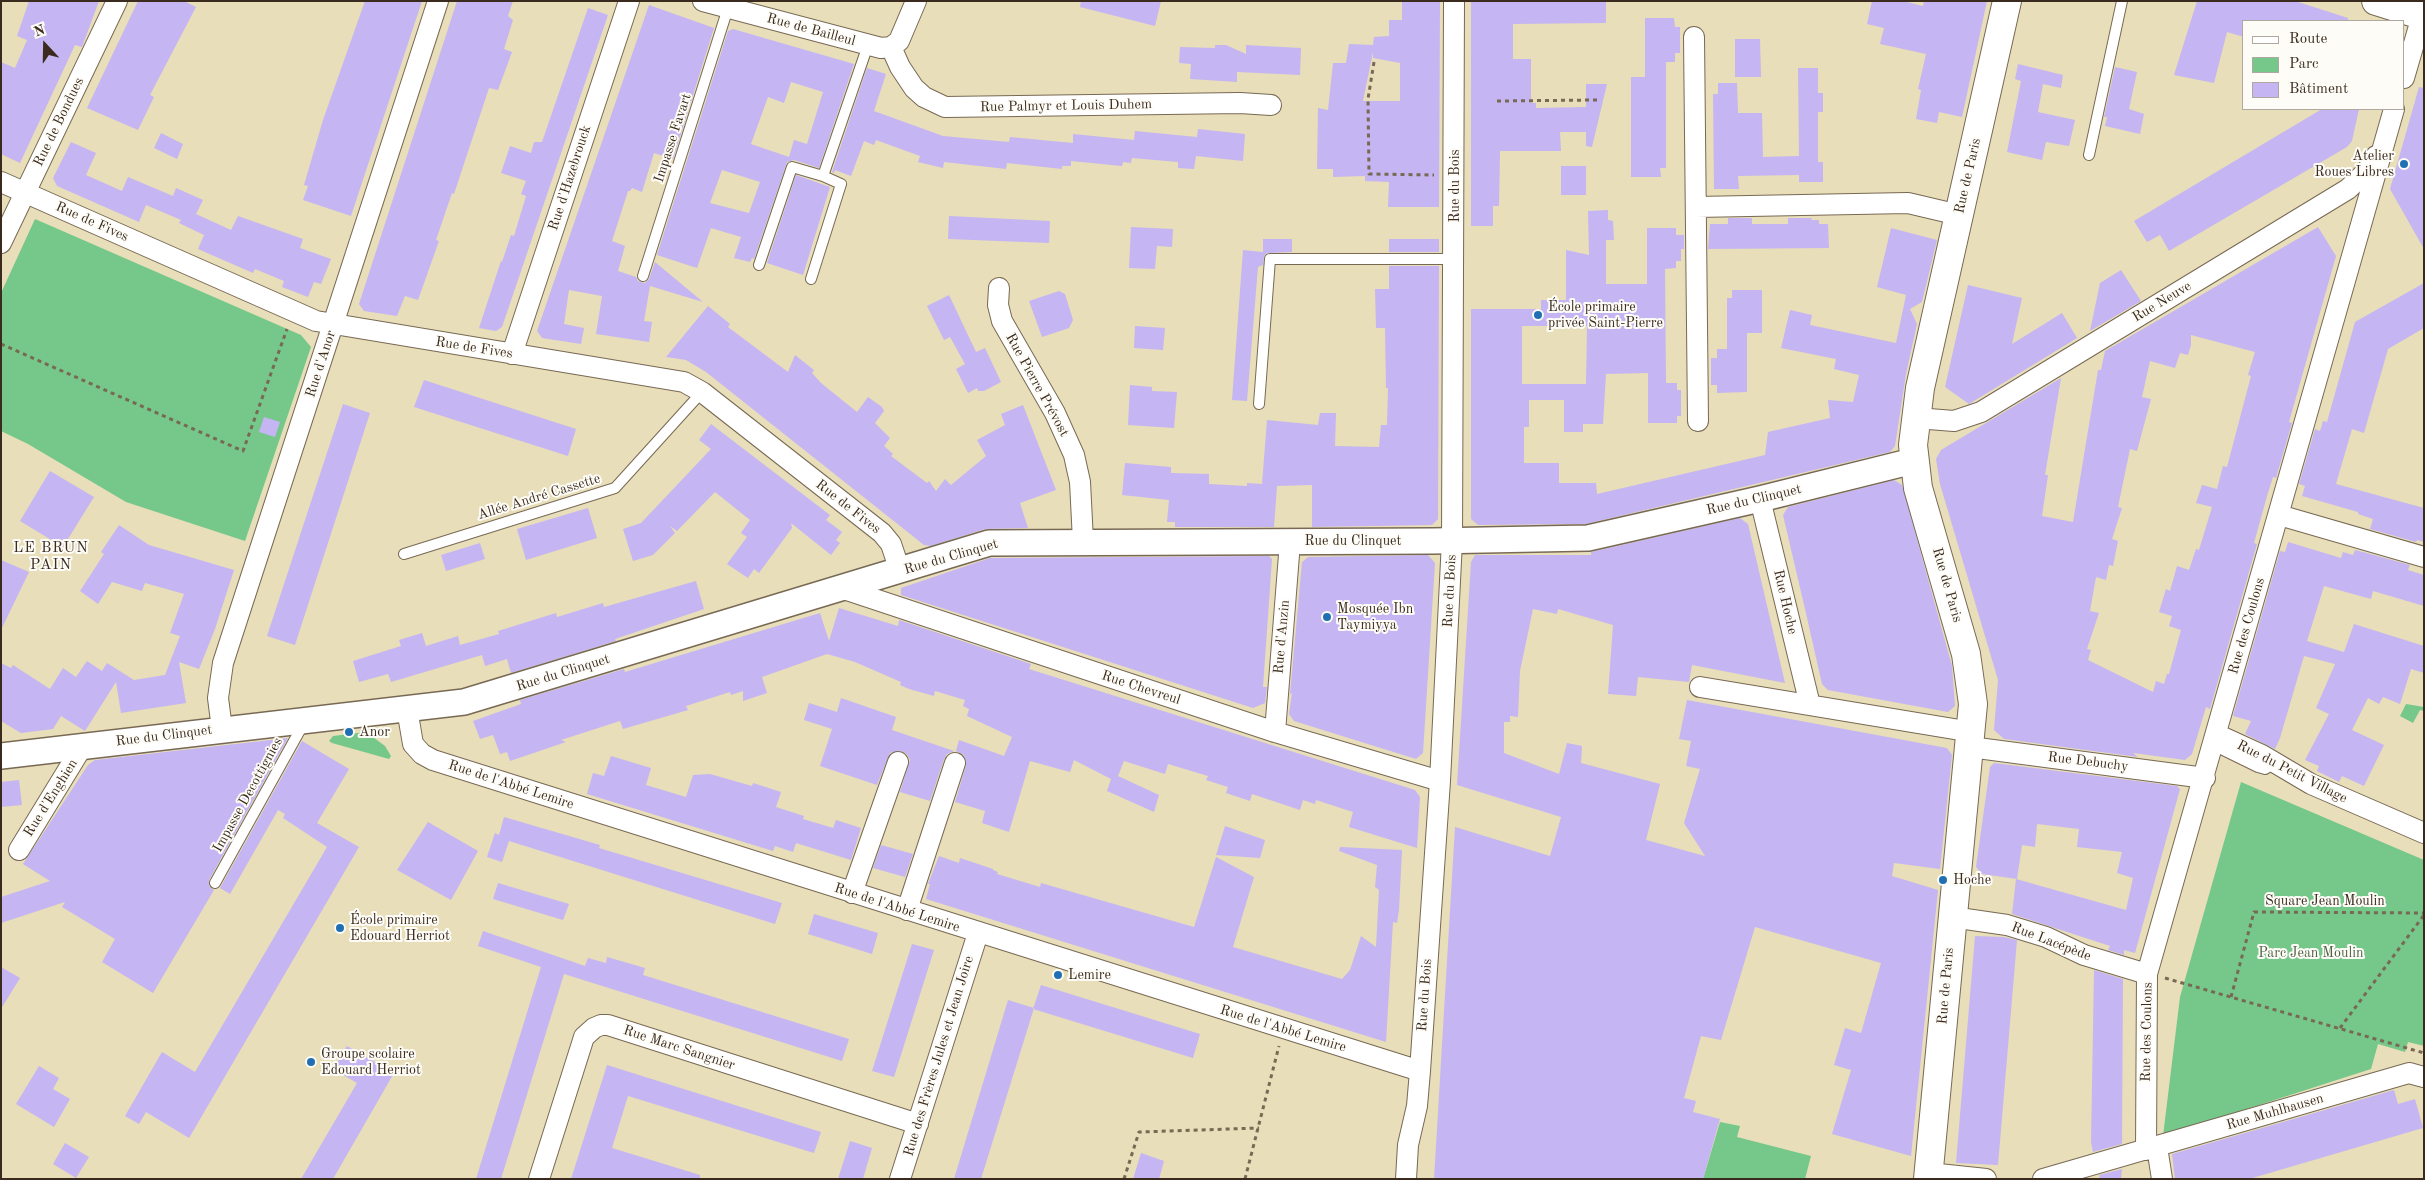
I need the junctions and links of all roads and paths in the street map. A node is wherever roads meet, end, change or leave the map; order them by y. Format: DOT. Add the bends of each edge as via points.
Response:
graph roads {
  1 [pos="117,1"];
  2 [pos="438,1"];
  3 [pos="629,1"];
  4 [pos="703,1"];
  5 [pos="916,1"];
  6 [pos="1454,1"];
  7 [pos="2007,1"];
  8 [pos="2122,1"];
  9 [pos="2376,1"];
  10 [pos="728,8"];
  11 [pos="2423,16"];
  12 [pos="1694,37"];
  13 [pos="868,46"];
  14 [pos="891,47"];
  15 [pos="1374,62"];
  16 [pos="2405,75"];
  17 [pos="1597,100"];
  18 [pos="1497,101"];
  19 [pos="1271,105"];
  20 [pos="2394,110"];
  21 [pos="2384,141"];
  22 [pos="2089,155"];
  23 [pos="1439,175"];
  24 [pos="823,176"];
  25 [pos="1,182"];
  26 [pos="25,192"];
  27 [pos="1696,207"];
  28 [pos="1959,215"];
  29 [pos="1,244"];
  30 [pos="1455,259"];
  31 [pos="759,265"];
  32 [pos="644,276"];
  33 [pos="811,279"];
  34 [pos="998,288"];
  35 [pos="293,312"];
  36 [pos="334,325"];
  37 [pos="1,344"];
  38 [pos="512,354"];
  39 [pos="702,392"];
  40 [pos="1259,404"];
  41 [pos="1916,418"];
  42 [pos="1698,421"];
  43 [pos="1913,461"];
  44 [pos="1760,499"];
  45 [pos="2279,515"];
  46 [pos="1083,541"];
  47 [pos="1452,541"];
  48 [pos="1290,542"];
  49 [pos="404,554"];
  50 [pos="2424,557"];
  51 [pos="900,571"];
  52 [pos="844,589"];
  53 [pos="1700,687"];
  54 [pos="1810,705"];
  55 [pos="406,709"];
  56 [pos="306,720"];
  57 [pos="222,729"];
  58 [pos="1275,732"];
  59 [pos="2215,739"];
  60 [pos="1971,740"];
  61 [pos="82,747"];
  62 [pos="1,756"];
  63 [pos="898,762"];
  64 [pos="955,763"];
  65 [pos="2205,778"];
  66 [pos="1440,781"];
  67 [pos="2424,833"];
  68 [pos="19,850"];
  69 [pos="215,883"];
  70 [pos="852,893"];
  71 [pos="907,910"];
  72 [pos="2424,914"];
  73 [pos="1952,917"];
  74 [pos="978,933"];
  75 [pos="2148,974"];
  76 [pos="2231,997"];
  77 [pos="2340,1028"];
  78 [pos="1284,1029"];
  79 [pos="2424,1053"];
  80 [pos="1420,1071"];
  81 [pos="2424,1077"];
  82 [pos="918,1124"];
  83 [pos="1258,1128"];
  84 [pos="2152,1148"];
  85 [pos="1928,1176"];
  86 [pos="539,1179"];
  87 [pos="900,1179"];
  88 [pos="1124,1179"];
  89 [pos="1245,1179"];
  90 [pos="1406,1179"];
  91 [pos="1986,1179"];
  92 [pos="2043,1179"];
  93 [pos="2162,1179"];
  1 -- 26 [label="street, Rue de Bondues"];
  2 -- 36 [label="street, Rue d'Anor"];
  3 -- 38 [label="street, Rue d'Hazebrouck"];
  4 -- 10 [label="street, Rue de Bailleul"];
  5 -- 14 [label="street" via="901,37"];
  6 -- 30 [label="street, Rue du Bois"];
  7 -- 28 [label="main road, Rue de Paris"];
  8 -- 22 [label="lane"];
  9 -- 11 [label="main road"];
  10 -- 13 [label="street, Rue de Bailleul"];
  10 -- 32 [label="lane, Impasse Favart"];
  11 -- 16 [label="street"];
  12 -- 27 [label="street"];
  13 -- 14 [label="street, Rue de Bailleul"];
  13 -- 24 [label="lane"];
  14 -- 19 [label="street, Rue Palmyr et Louis Duhem" via="914,88 944,107"];
  15 -- 23 [label="path" via="1368,99 1369,174"];
  17 -- 18 [label="path"];
  20 -- 21 [label="street, Rue des Coulons"];
  21 -- 41 [label="street, Rue Neuve" via="2367,171 2348,189 1981,412 1954,421"];
  21 -- 45 [label="street, Rue des Coulons" via="2356,250"];
  24 -- 31 [label="lane" via="792,167"];
  24 -- 33 [label="lane" via="841,184"];
  25 -- 26 [label="street, Rue de Fives"];
  26 -- 29 [label="street, Rue de Bondues"];
  26 -- 35 [label="street, Rue de Fives"];
  27 -- 28 [label="street" via="1908,203"];
  27 -- 42 [label="street"];
  28 -- 41 [label="main road, Rue de Paris"];
  30 -- 40 [label="lane" via="1270,259"];
  30 -- 47 [label="street, Rue du Bois"];
  34 -- 46 [label="street, Rue Pierre Prévost" via="1002,321 1053,408 1074,455 1080,482"];
  35 -- 36 [label="street, Rue de Fives"];
  35 -- 37 [label="path" via="243,451"];
  36 -- 38 [label="street, Rue de Fives"];
  36 -- 57 [label="street, Rue d'Anor" via="223,663 218,698"];
  38 -- 39 [label="street, Rue de Fives" via="674,378"];
  39 -- 49 [label="lane, Allée André Cassette" via="615,488"];
  39 -- 51 [label="street, Rue de Fives" via="882,534 891,544"];
  41 -- 43 [label="main road, Rue de Paris"];
  43 -- 44 [label="street, Rue du Clinquet"];
  43 -- 60 [label="main road, Rue de Paris" via="1966,654 1972,689"];
  44 -- 47 [label="street, Rue du Clinquet" via="1588,538"];
  44 -- 54 [label="street, Rue Hoche"];
  45 -- 50 [label="street"];
  45 -- 59 [label="street, Rue des Coulons"];
  46 -- 48 [label="street, Rue du Clinquet"];
  46 -- 51 [label="street, Rue du Clinquet" via="990,543"];
  47 -- 48 [label="street, Rue du Clinquet"];
  47 -- 66 [label="street, Rue du Bois"];
  48 -- 58 [label="street, Rue d'Anzin"];
  51 -- 52 [label="street, Rue du Clinquet"];
  52 -- 55 [label="street, Rue du Clinquet" via="480,698"];
  52 -- 58 [label="street, Rue Chevreul"];
  53 -- 54 [label="street"];
  54 -- 60 [label="street"];
  55 -- 56 [label="street, Rue du Clinquet"];
  55 -- 70 [label="street, Rue de l'Abbé Lemire" via="414,744 433,760"];
  56 -- 57 [label="street, Rue du Clinquet"];
  56 -- 69 [label="lane, Impasse Decottignies"];
  57 -- 61 [label="street, Rue du Clinquet"];
  58 -- 66 [label="street, Rue Chevreul"];
  59 -- 65 [label="street, Rue des Coulons"];
  59 -- 67 [label="street, Rue du Petit Village" via="2275,763 2311,784"];
  60 -- 65 [label="street, Rue Debuchy"];
  60 -- 73 [label="main road, Rue de Paris"];
  61 -- 62 [label="street, Rue du Clinquet"];
  61 -- 68 [label="street, Rue d'Enghien"];
  63 -- 70 [label="street"];
  64 -- 71 [label="street"];
  65 -- 75 [label="street, Rue des Coulons"];
  66 -- 80 [label="street, Rue du Bois"];
  70 -- 71 [label="street, Rue de l'Abbé Lemire"];
  71 -- 74 [label="street, Rue de l'Abbé Lemire"];
  72 -- 76 [label="path, Square Jean Moulin" via="2254,912"];
  72 -- 77 [label="path"];
  73 -- 75 [label="street, Rue Lacépède" via="2007,925 2046,937 2084,956"];
  73 -- 85 [label="main road, Rue de Paris"];
  74 -- 78 [label="street, Rue de l'Abbé Lemire"];
  74 -- 82 [label="street, Rue des Frères Jules et Jean Joire"];
  75 -- 76 [label="path"];
  75 -- 84 [label="street, Rue des Coulons"];
  76 -- 77 [label="path"];
  77 -- 79 [label="path"];
  78 -- 80 [label="street, Rue de l'Abbé Lemire"];
  78 -- 83 [label="path"];
  80 -- 90 [label="street, Rue du Bois" via="1417,1106 1408,1144"];
  81 -- 84 [label="street, Rue Muhlhausen" via="2409,1073"];
  82 -- 86 [label="street, Rue Marc Sangnier" via="601,1025 584,1037"];
  82 -- 87 [label="street, Rue des Frères Jules et Jean Joire"];
  83 -- 88 [label="path" via="1139,1132"];
  83 -- 89 [label="path"];
  84 -- 92 [label="street, Rue Muhlhausen"];
  84 -- 93 [label="street"];
  85 -- 91 [label="street"];
}
